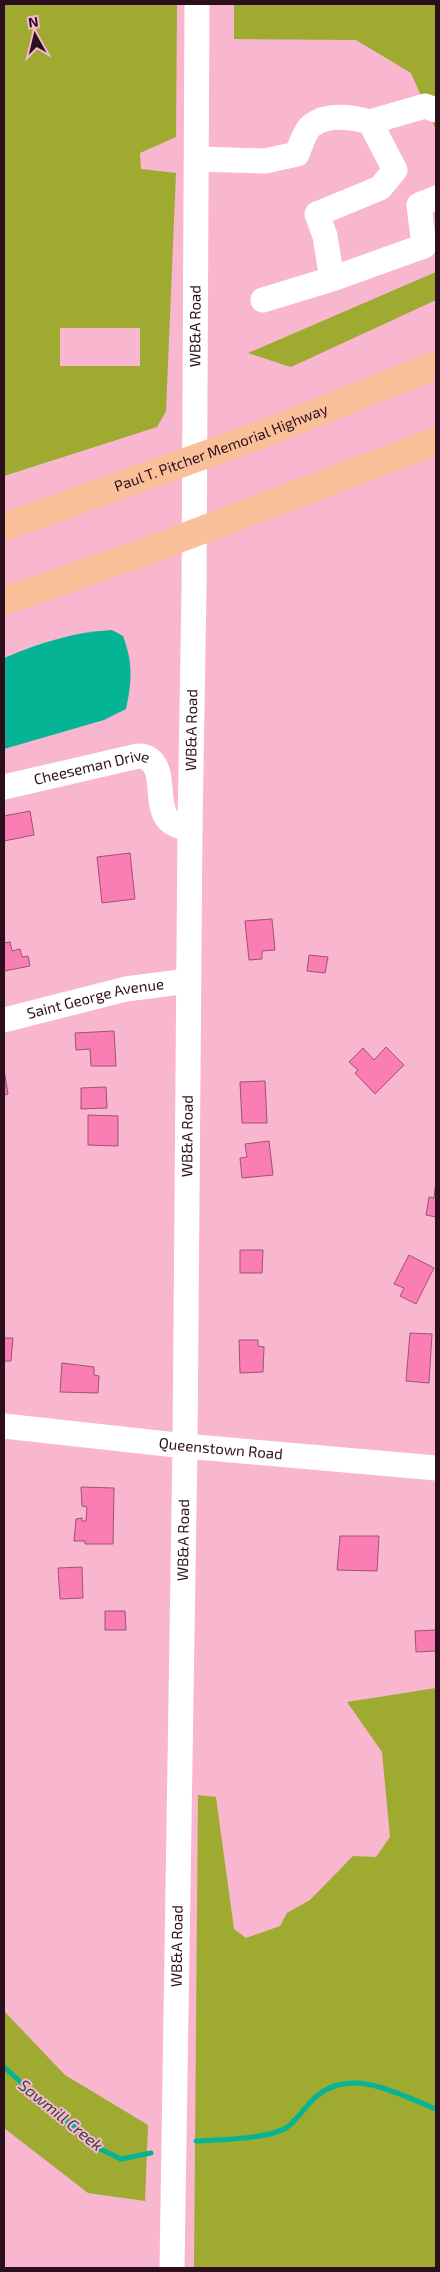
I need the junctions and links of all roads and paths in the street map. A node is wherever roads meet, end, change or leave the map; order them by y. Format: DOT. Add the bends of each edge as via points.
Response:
graph roads {
  1 [pos="197,4"];
  2 [pos="436,110"];
  3 [pos="370,122"];
  4 [pos="197,159"];
  5 [pos="436,198"];
  6 [pos="332,279"];
  7 [pos="263,300"];
  8 [pos="436,365"];
  9 [pos="436,441"];
  10 [pos="4,527"];
  11 [pos="4,601"];
  12 [pos="4,787"];
  13 [pos="190,828"];
  14 [pos="188,981"];
  15 [pos="4,1020"];
  16 [pos="4,1426"];
  17 [pos="185,1446"];
  18 [pos="436,1468"];
  19 [pos="172,2268"];
  1 -- 4 [label="street, WB&A Road"];
  2 -- 3 [label="street" via="425,106"];
  3 -- 4 [label="street" via="355,118 327,118 310,126 297,154 265,162"];
  3 -- 6 [label="street" via="395,170 380,188 317,214 325,236"];
  4 -- 13 [label="street, WB&A Road"];
  5 -- 6 [label="street" via="419,205 424,246"];
  6 -- 7 [label="street"];
  8 -- 10 [label="highway, Paul T. Pitcher Memorial Highway" via="263,434"];
  9 -- 11 [label="highway" via="169,543"];
  12 -- 13 [label="street, Cheeseman Drive" via="138,756 149,758 155,766 165,816 177,828"];
  13 -- 14 [label="street, WB&A Road"];
  14 -- 15 [label="street, Saint George Avenue" via="126,989"];
  14 -- 17 [label="street, WB&A Road"];
  16 -- 17 [label="street, Queenstown Road"];
  17 -- 18 [label="street, Queenstown Road"];
  17 -- 19 [label="street, WB&A Road"];
}
